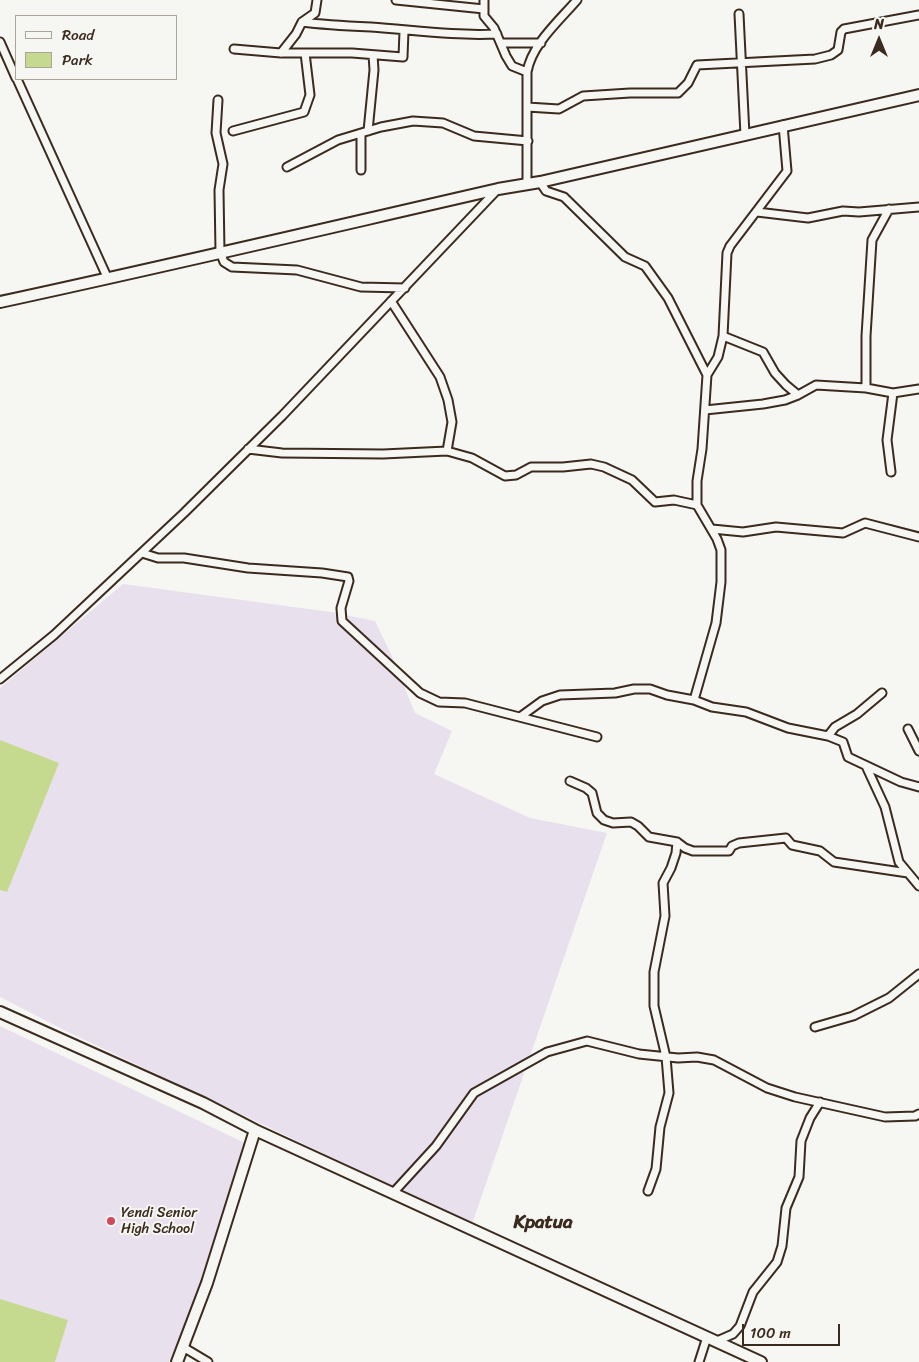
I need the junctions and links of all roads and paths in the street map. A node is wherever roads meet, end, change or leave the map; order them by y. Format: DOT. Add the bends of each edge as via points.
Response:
graph roads {
  1 [pos="317,0"];
  2 [pos="396,0"];
  3 [pos="484,0"];
  4 [pos="577,0"];
  5 [pos="443,2"];
  6 [pos="484,9"];
  7 [pos="739,14"];
  8 [pos="919,15"];
  9 [pos="302,22"];
  10 [pos="404,31"];
  11 [pos="498,34"];
  12 [pos="0,42"];
  13 [pos="502,43"];
  14 [pos="540,43"];
  15 [pos="234,49"];
  16 [pos="281,53"];
  17 [pos="305,53"];
  18 [pos="374,55"];
  19 [pos="741,64"];
  20 [pos="527,72"];
  21 [pos="15,76"];
  22 [pos="17,80"];
  23 [pos="919,95"];
  24 [pos="218,100"];
  25 [pos="527,108"];
  26 [pos="783,125"];
  27 [pos="233,131"];
  28 [pos="365,132"];
  29 [pos="745,135"];
  30 [pos="528,141"];
  31 [pos="287,167"];
  32 [pos="361,170"];
  33 [pos="540,182"];
  34 [pos="528,184"];
  35 [pos="498,189"];
  36 [pos="919,207"];
  37 [pos="889,209"];
  38 [pos="757,212"];
  39 [pos="220,252"];
  40 [pos="108,279"];
  41 [pos="404,288"];
  42 [pos="391,301"];
  43 [pos="0,302"];
  44 [pos="723,336"];
  45 [pos="707,375"];
  46 [pos="866,388"];
  47 [pos="919,390"];
  48 [pos="893,393"];
  49 [pos="798,395"];
  50 [pos="705,410"];
  51 [pos="248,449"];
  52 [pos="447,452"];
  53 [pos="891,472"];
  54 [pos="697,505"];
  55 [pos="712,529"];
  56 [pos="919,537"];
  57 [pos="142,553"];
  58 [pos="0,679"];
  59 [pos="882,693"];
  60 [pos="694,700"];
  61 [pos="520,717"];
  62 [pos="908,729"];
  63 [pos="828,736"];
  64 [pos="597,737"];
  65 [pos="919,751"];
  66 [pos="866,766"];
  67 [pos="570,781"];
  68 [pos="919,787"];
  69 [pos="677,842"];
  70 [pos="908,873"];
  71 [pos="919,886"];
  72 [pos="919,974"];
  73 [pos="0,1012"];
  74 [pos="815,1027"];
  75 [pos="666,1057"];
  76 [pos="820,1102"];
  77 [pos="919,1114"];
  78 [pos="255,1130"];
  79 [pos="648,1191"];
  80 [pos="393,1193"];
  81 [pos="712,1339"];
  82 [pos="183,1347"];
  83 [pos="177,1362"];
  84 [pos="208,1362"];
  85 [pos="699,1362"];
  86 [pos="761,1362"];
  1 -- 9 [label="street" via="315,13"];
  2 -- 5 [label="street"];
  3 -- 6 [label="street"];
  4 -- 14 [label="street"];
  5 -- 6 [label="street"];
  6 -- 11 [label="street" via="484,16"];
  7 -- 19 [label="street"];
  8 -- 19 [label="street" via="844,29 840,32 838,50 831,55"];
  9 -- 10 [label="street"];
  9 -- 16 [label="street"];
  10 -- 11 [label="street"];
  10 -- 18 [label="street" via="403,57"];
  11 -- 13 [label="street"];
  12 -- 21 [label="street"];
  13 -- 14 [label="street"];
  13 -- 20 [label="street" via="512,66"];
  14 -- 20 [label="street"];
  15 -- 16 [label="street"];
  16 -- 17 [label="street"];
  17 -- 18 [label="street"];
  17 -- 27 [label="street" via="310,95 304,112"];
  18 -- 28 [label="street"];
  19 -- 25 [label="street" via="697,65 688,83 678,93 583,96 559,109"];
  19 -- 29 [label="street"];
  20 -- 25 [label="street"];
  22 -- 40 [label="street"];
  23 -- 26 [label="main road"];
  24 -- 39 [label="street" via="216,133 223,164 218,190"];
  25 -- 30 [label="street"];
  26 -- 29 [label="main road"];
  26 -- 38 [label="street" via="787,171"];
  28 -- 30 [label="street" via="413,121 443,122 474,136"];
  28 -- 31 [label="street" via="338,140"];
  28 -- 32 [label="street"];
  29 -- 33 [label="main road"];
  30 -- 34 [label="street"];
  33 -- 34 [label="main road"];
  33 -- 45 [label="street" via="546,192 564,197 625,257 645,266 668,298"];
  34 -- 35 [label="main road"];
  35 -- 39 [label="main road"];
  35 -- 41 [label="street"];
  36 -- 37 [label="street"];
  37 -- 38 [label="street" via="842,211 808,218"];
  37 -- 46 [label="street" via="872,240"];
  38 -- 44 [label="street" via="730,246"];
  39 -- 40 [label="main road"];
  39 -- 41 [label="street" via="224,262 232,267 297,270 361,287"];
  40 -- 43 [label="main road"];
  41 -- 42 [label="street"];
  42 -- 51 [label="street"];
  42 -- 52 [label="street" via="440,377 452,422"];
  44 -- 45 [label="street" via="718,357"];
  44 -- 49 [label="street" via="763,352 786,386"];
  45 -- 50 [label="street"];
  46 -- 48 [label="street"];
  46 -- 49 [label="street" via="816,385"];
  47 -- 48 [label="street"];
  48 -- 53 [label="street" via="887,440"];
  49 -- 50 [label="street" via="763,404"];
  50 -- 54 [label="street"];
  51 -- 52 [label="street" via="282,453"];
  51 -- 57 [label="street"];
  52 -- 54 [label="street" via="472,458 505,476 531,468 591,464 632,480 655,502 674,500"];
  54 -- 55 [label="street"];
  55 -- 56 [label="street" via="743,532 776,527 843,532 864,524"];
  55 -- 60 [label="street" via="721,550 719,607"];
  57 -- 58 [label="street" via="54,635"];
  57 -- 61 [label="street" via="158,558 348,576 341,608 342,621 420,693 439,702 465,703"];
  59 -- 63 [label="street" via="858,714 835,727"];
  60 -- 61 [label="street" via="650,689 560,695 542,701"];
  60 -- 63 [label="street" via="712,707 746,712 788,728"];
  61 -- 64 [label="street"];
  62 -- 65 [label="street"];
  63 -- 66 [label="street" via="843,742 848,757"];
  66 -- 68 [label="street"];
  66 -- 70 [label="street" via="885,807 899,862"];
  67 -- 69 [label="street" via="592,793 597,813 604,820 631,822 649,837"];
  69 -- 70 [label="street" via="693,851 729,851 738,843 786,838 792,845 820,851 834,862"];
  69 -- 75 [label="street" via="676,853 663,883 665,916 654,972 654,1006"];
  70 -- 71 [label="street"];
  72 -- 74 [label="street" via="890,998 853,1016"];
  73 -- 78 [label="main road" via="203,1103"];
  75 -- 76 [label="street" via="714,1060 767,1088"];
  75 -- 79 [label="street" via="669,1093 660,1128 656,1169"];
  75 -- 80 [label="street" via="587,1041 546,1052 474,1093 436,1146"];
  76 -- 77 [label="street" via="884,1117"];
  76 -- 81 [label="street" via="801,1141 799,1177 786,1208 777,1262 753,1292 740,1326 733,1334"];
  78 -- 80 [label="main road"];
  78 -- 82 [label="main road" via="207,1283"];
  80 -- 81 [label="main road"];
  81 -- 85 [label="street"];
  81 -- 86 [label="main road"];
  82 -- 83 [label="main road"];
  82 -- 84 [label="street"];
}
